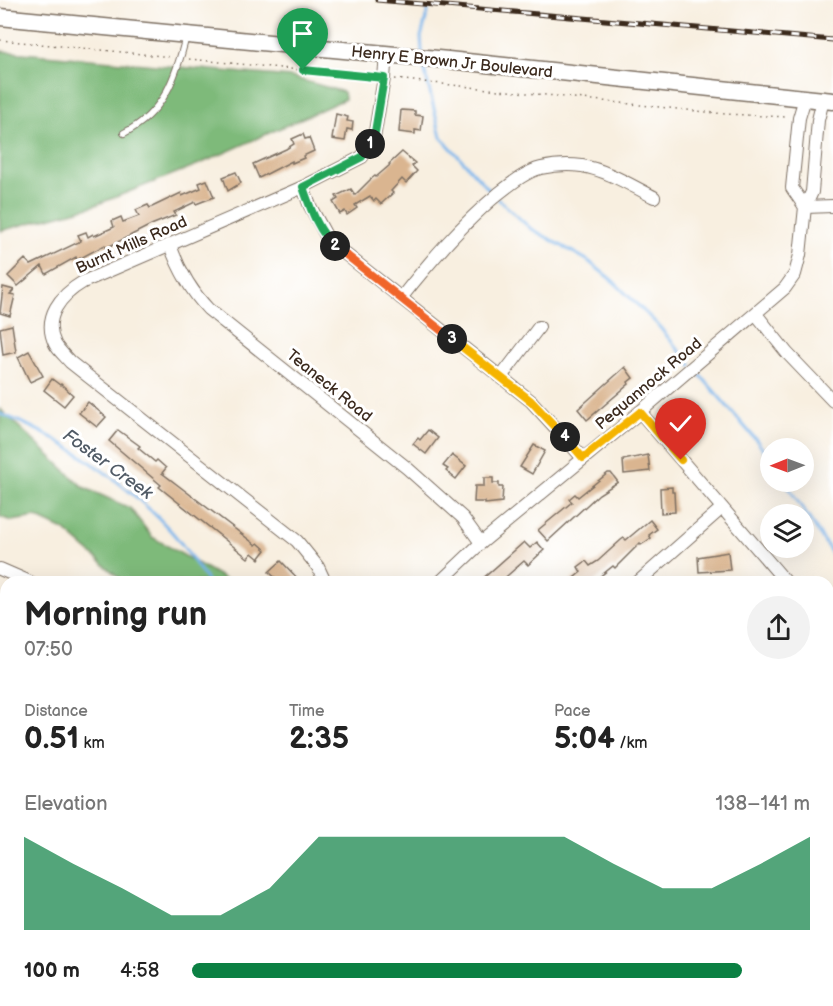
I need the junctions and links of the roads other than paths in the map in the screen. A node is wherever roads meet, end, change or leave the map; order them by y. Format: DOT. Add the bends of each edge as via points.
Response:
graph roads {
  1 [pos="0,17"];
  2 [pos="186,36"];
  3 [pos="386,54"];
  4 [pos="805,98"];
  5 [pos="828,101"];
  6 [pos="124,133"];
  7 [pos="303,187"];
  8 [pos="654,197"];
  9 [pos="833,206"];
  10 [pos="805,207"];
  11 [pos="170,245"];
  12 [pos="401,298"];
  13 [pos="756,314"];
  14 [pos="539,327"];
  15 [pos="501,378"];
  16 [pos="833,401"];
  17 [pos="640,412"];
  18 [pos="583,458"];
  19 [pos="722,508"];
  20 [pos="481,543"];
  21 [pos="0,569"];
  22 [pos="16,576"];
  23 [pos="322,576"];
  24 [pos="446,576"];
  25 [pos="645,576"];
  26 [pos="781,576"];
  1 -- 2 [label="main road, Henry E Brown Jr Boulevard"];
  2 -- 3 [label="main road, Henry E Brown Jr Boulevard"];
  2 -- 6 [label="lane" via="167,95 157,109"];
  3 -- 4 [label="main road, Henry E Brown Jr Boulevard"];
  3 -- 7 [label="street, Burnt Mills Road" via="374,138 362,157"];
  4 -- 5 [label="main road, Henry E Brown Jr Boulevard"];
  4 -- 10 [label="street" via="799,118 792,188"];
  5 -- 10 [label="street, Pequannock Road" via="818,120 812,192"];
  7 -- 11 [label="street, Burnt Mills Road"];
  7 -- 12 [label="street" via="329,241"];
  8 -- 12 [label="street" via="583,166 540,168 523,175 478,210 435,254"];
  9 -- 10 [label="street"];
  10 -- 13 [label="street, Pequannock Road" via="795,274"];
  11 -- 20 [label="street, Teaneck Road" via="193,294 208,309 407,468 463,518"];
  11 -- 23 [label="street, Burnt Mills Road" via="67,292 55,308 51,327 55,345 70,362 297,541"];
  12 -- 15 [label="street"];
  13 -- 16 [label="street"];
  13 -- 17 [label="street, Pequannock Road"];
  14 -- 15 [label="street"];
  15 -- 18 [label="street" via="531,401"];
  17 -- 18 [label="street, Pequannock Road"];
  17 -- 19 [label="street"];
  18 -- 20 [label="street, Pequannock Road"];
  19 -- 25 [label="street"];
  19 -- 26 [label="street"];
  20 -- 24 [label="street, Pequannock Road"];
  21 -- 22 [label="street"];
}
